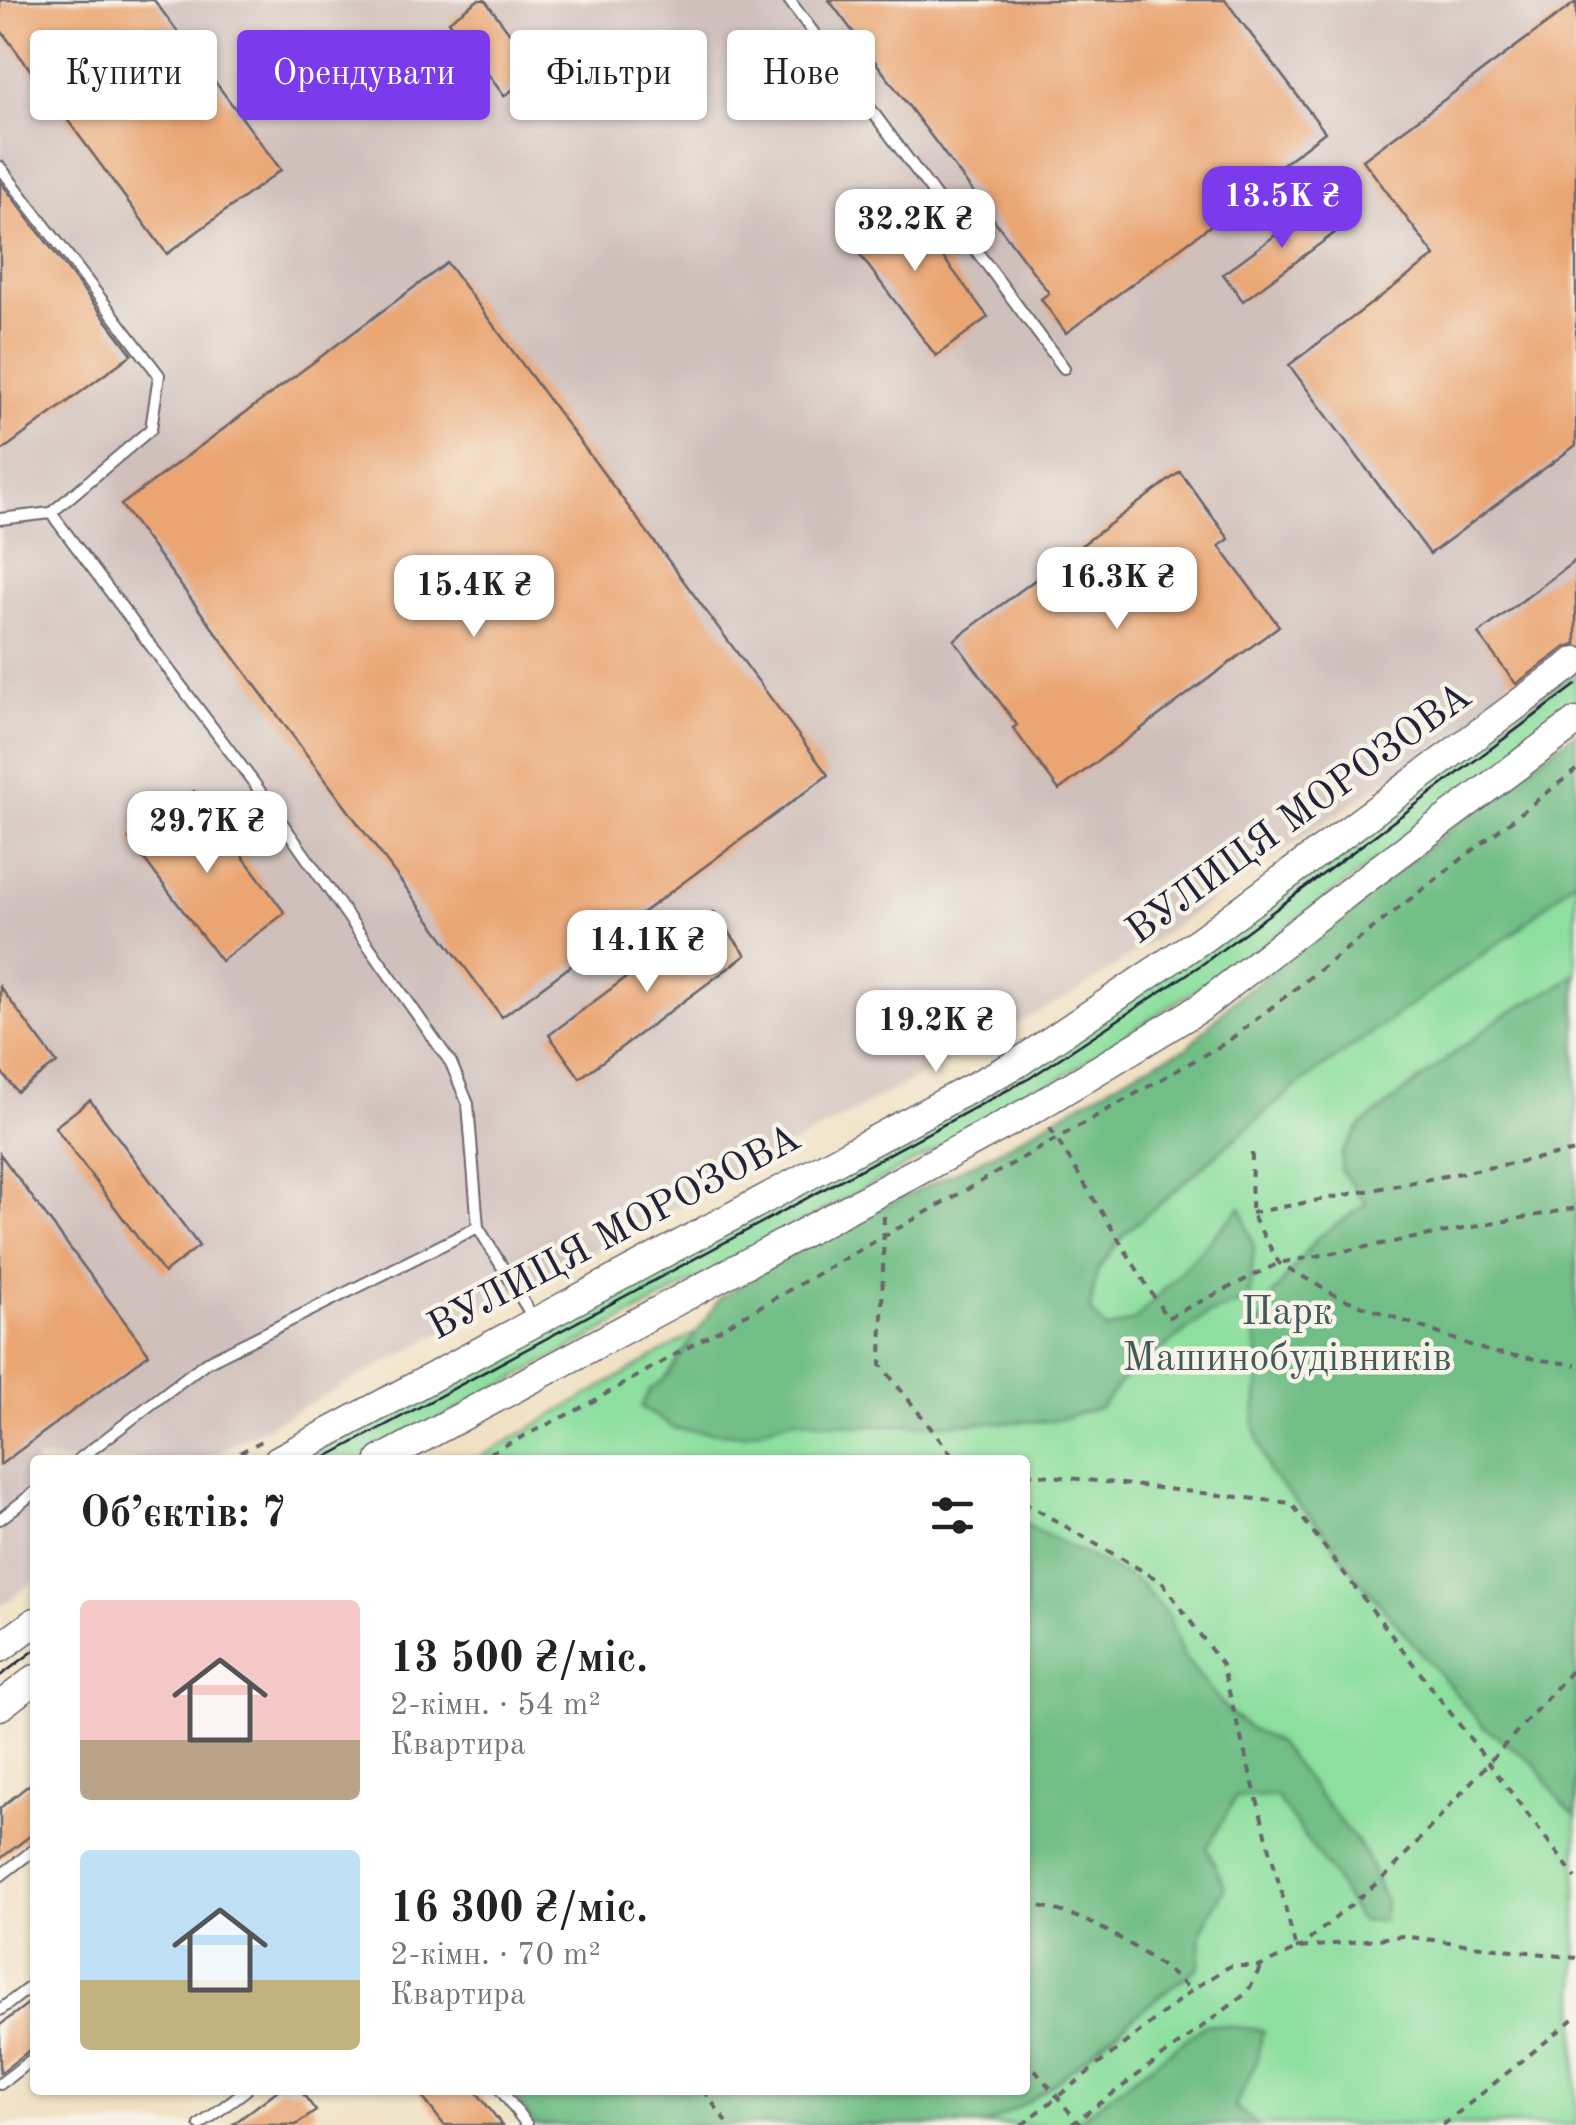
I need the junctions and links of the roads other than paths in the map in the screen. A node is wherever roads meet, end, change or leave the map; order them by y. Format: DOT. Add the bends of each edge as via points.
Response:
graph roads {
  1 [pos="790,0"];
  2 [pos="0,167"];
  3 [pos="1064,368"];
  4 [pos="51,513"];
  5 [pos="0,518"];
  6 [pos="1576,660"];
  7 [pos="1576,722"];
  8 [pos="478,1228"];
  9 [pos="536,1323"];
  10 [pos="277,1447"];
  11 [pos="85,1455"];
  12 [pos="390,1455"];
  13 [pos="30,1496"];
  14 [pos="0,1519"];
  15 [pos="30,1626"];
  16 [pos="0,1648"];
  17 [pos="30,1683"];
  18 [pos="0,1706"];
  19 [pos="30,1853"];
  20 [pos="0,1876"];
  21 [pos="30,1986"];
  22 [pos="2,2003"];
  23 [pos="30,2061"];
  24 [pos="0,2084"];
  25 [pos="239,2095"];
  26 [pos="504,2095"];
  27 [pos="200,2125"];
  28 [pos="527,2125"];
  1 -- 3 [label="lane"];
  2 -- 4 [label="lane" via="158,375 151,430"];
  4 -- 5 [label="lane"];
  4 -- 8 [label="lane" via="254,783 451,1064 468,1104"];
  6 -- 9 [label="main road, ВУЛИЦЯ МОРОЗОВА" via="1202,939 1018,1063"];
  7 -- 12 [label="main road" via="1200,1008 1037,1106"];
  8 -- 9 [label="lane"];
  8 -- 11 [label="lane" via="206,1363"];
  9 -- 10 [label="main road, ВУЛИЦЯ МОРОЗОВА"];
  13 -- 14 [label="lane"];
  15 -- 16 [label="main road"];
  17 -- 18 [label="main road"];
  19 -- 20 [label="lane"];
  21 -- 22 [label="lane"];
  23 -- 24 [label="lane"];
  25 -- 27 [label="lane"];
  26 -- 28 [label="lane"];
}
